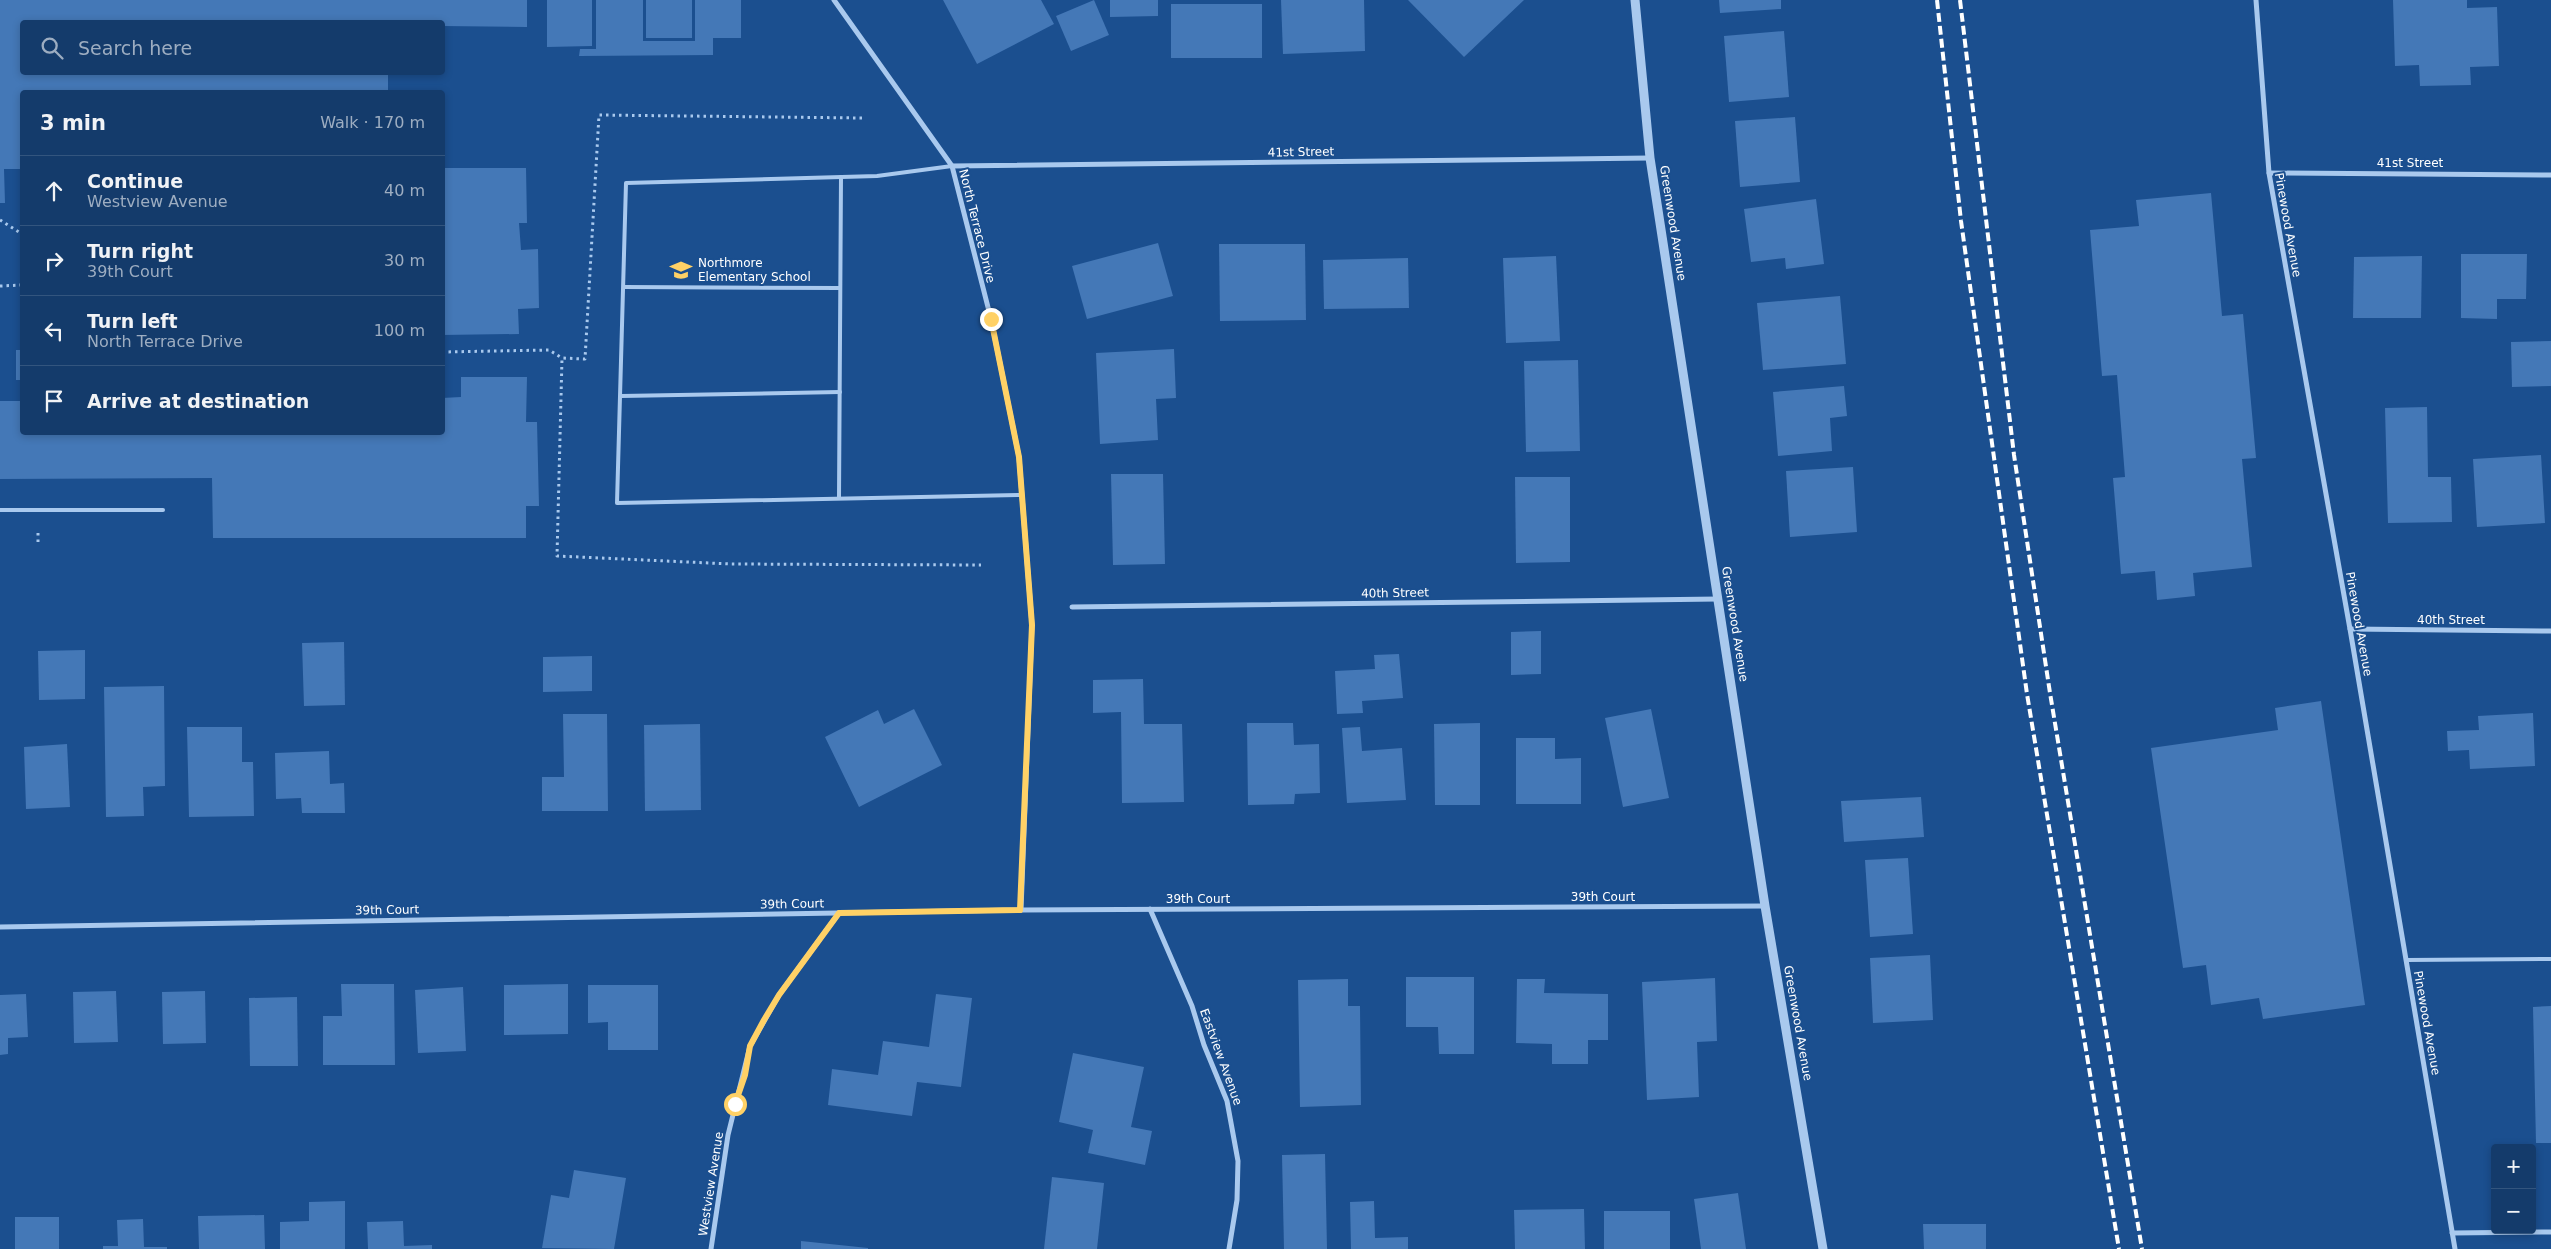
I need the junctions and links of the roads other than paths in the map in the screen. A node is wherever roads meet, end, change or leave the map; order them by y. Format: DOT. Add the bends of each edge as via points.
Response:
graph roads {
  1 [pos="834,0"];
  2 [pos="1635,0"];
  3 [pos="2256,0"];
  4 [pos="1650,158"];
  5 [pos="952,166"];
  6 [pos="2269,173"];
  7 [pos="2551,174"];
  8 [pos="841,177"];
  9 [pos="624,287"];
  10 [pos="840,288"];
  11 [pos="840,392"];
  12 [pos="621,396"];
  13 [pos="1022,494"];
  14 [pos="839,498"];
  15 [pos="0,510"];
  16 [pos="163,510"];
  17 [pos="1718,599"];
  18 [pos="1072,607"];
  19 [pos="2350,629"];
  20 [pos="2551,631"];
  21 [pos="1765,906"];
  22 [pos="1150,909"];
  23 [pos="1020,910"];
  24 [pos="839,913"];
  25 [pos="0,926"];
  26 [pos="2551,959"];
  27 [pos="2406,960"];
  28 [pos="2551,1232"];
  29 [pos="2452,1233"];
  30 [pos="711,1249"];
  31 [pos="1229,1249"];
  32 [pos="1823,1249"];
  33 [pos="2455,1249"];
  1 -- 5 [label="street, North Terrace Drive"];
  2 -- 4 [label="street, Greenwood Avenue"];
  3 -- 6 [label="street, Pinewood Avenue"];
  4 -- 5 [label="street, 41st Street"];
  4 -- 17 [label="street, Greenwood Avenue"];
  5 -- 8 [label="lane" via="877,176"];
  5 -- 13 [label="street, North Terrace Drive" via="991,319 1019,457"];
  6 -- 7 [label="street, 41st Street"];
  6 -- 19 [label="street, Pinewood Avenue"];
  8 -- 9 [label="lane" via="626,182"];
  8 -- 10 [label="lane"];
  9 -- 10 [label="lane"];
  9 -- 12 [label="lane"];
  10 -- 11 [label="lane"];
  11 -- 12 [label="lane"];
  11 -- 14 [label="lane"];
  12 -- 14 [label="lane" via="617,503"];
  13 -- 14 [label="lane"];
  13 -- 23 [label="street, North Terrace Drive" via="1032,625"];
  15 -- 16 [label="lane"];
  17 -- 18 [label="street, 40th Street"];
  17 -- 21 [label="street, Greenwood Avenue"];
  19 -- 20 [label="street, 40th Street"];
  19 -- 27 [label="street, Pinewood Avenue"];
  21 -- 22 [label="street, 39th Court"];
  21 -- 32 [label="street, Greenwood Avenue"];
  22 -- 23 [label="street, 39th Court"];
  22 -- 31 [label="street, Eastview Avenue" via="1192,1006 1227,1101 1234,1130 1238,1160 1237,1200"];
  23 -- 24 [label="street, 39th Court"];
  24 -- 25 [label="street, 39th Court"];
  24 -- 30 [label="street, Westview Avenue" via="779,995 750,1046 728,1135"];
  26 -- 27 [label="lane"];
  27 -- 29 [label="street, Pinewood Avenue"];
  28 -- 29 [label="street"];
  29 -- 33 [label="street, Pinewood Avenue"];
}
